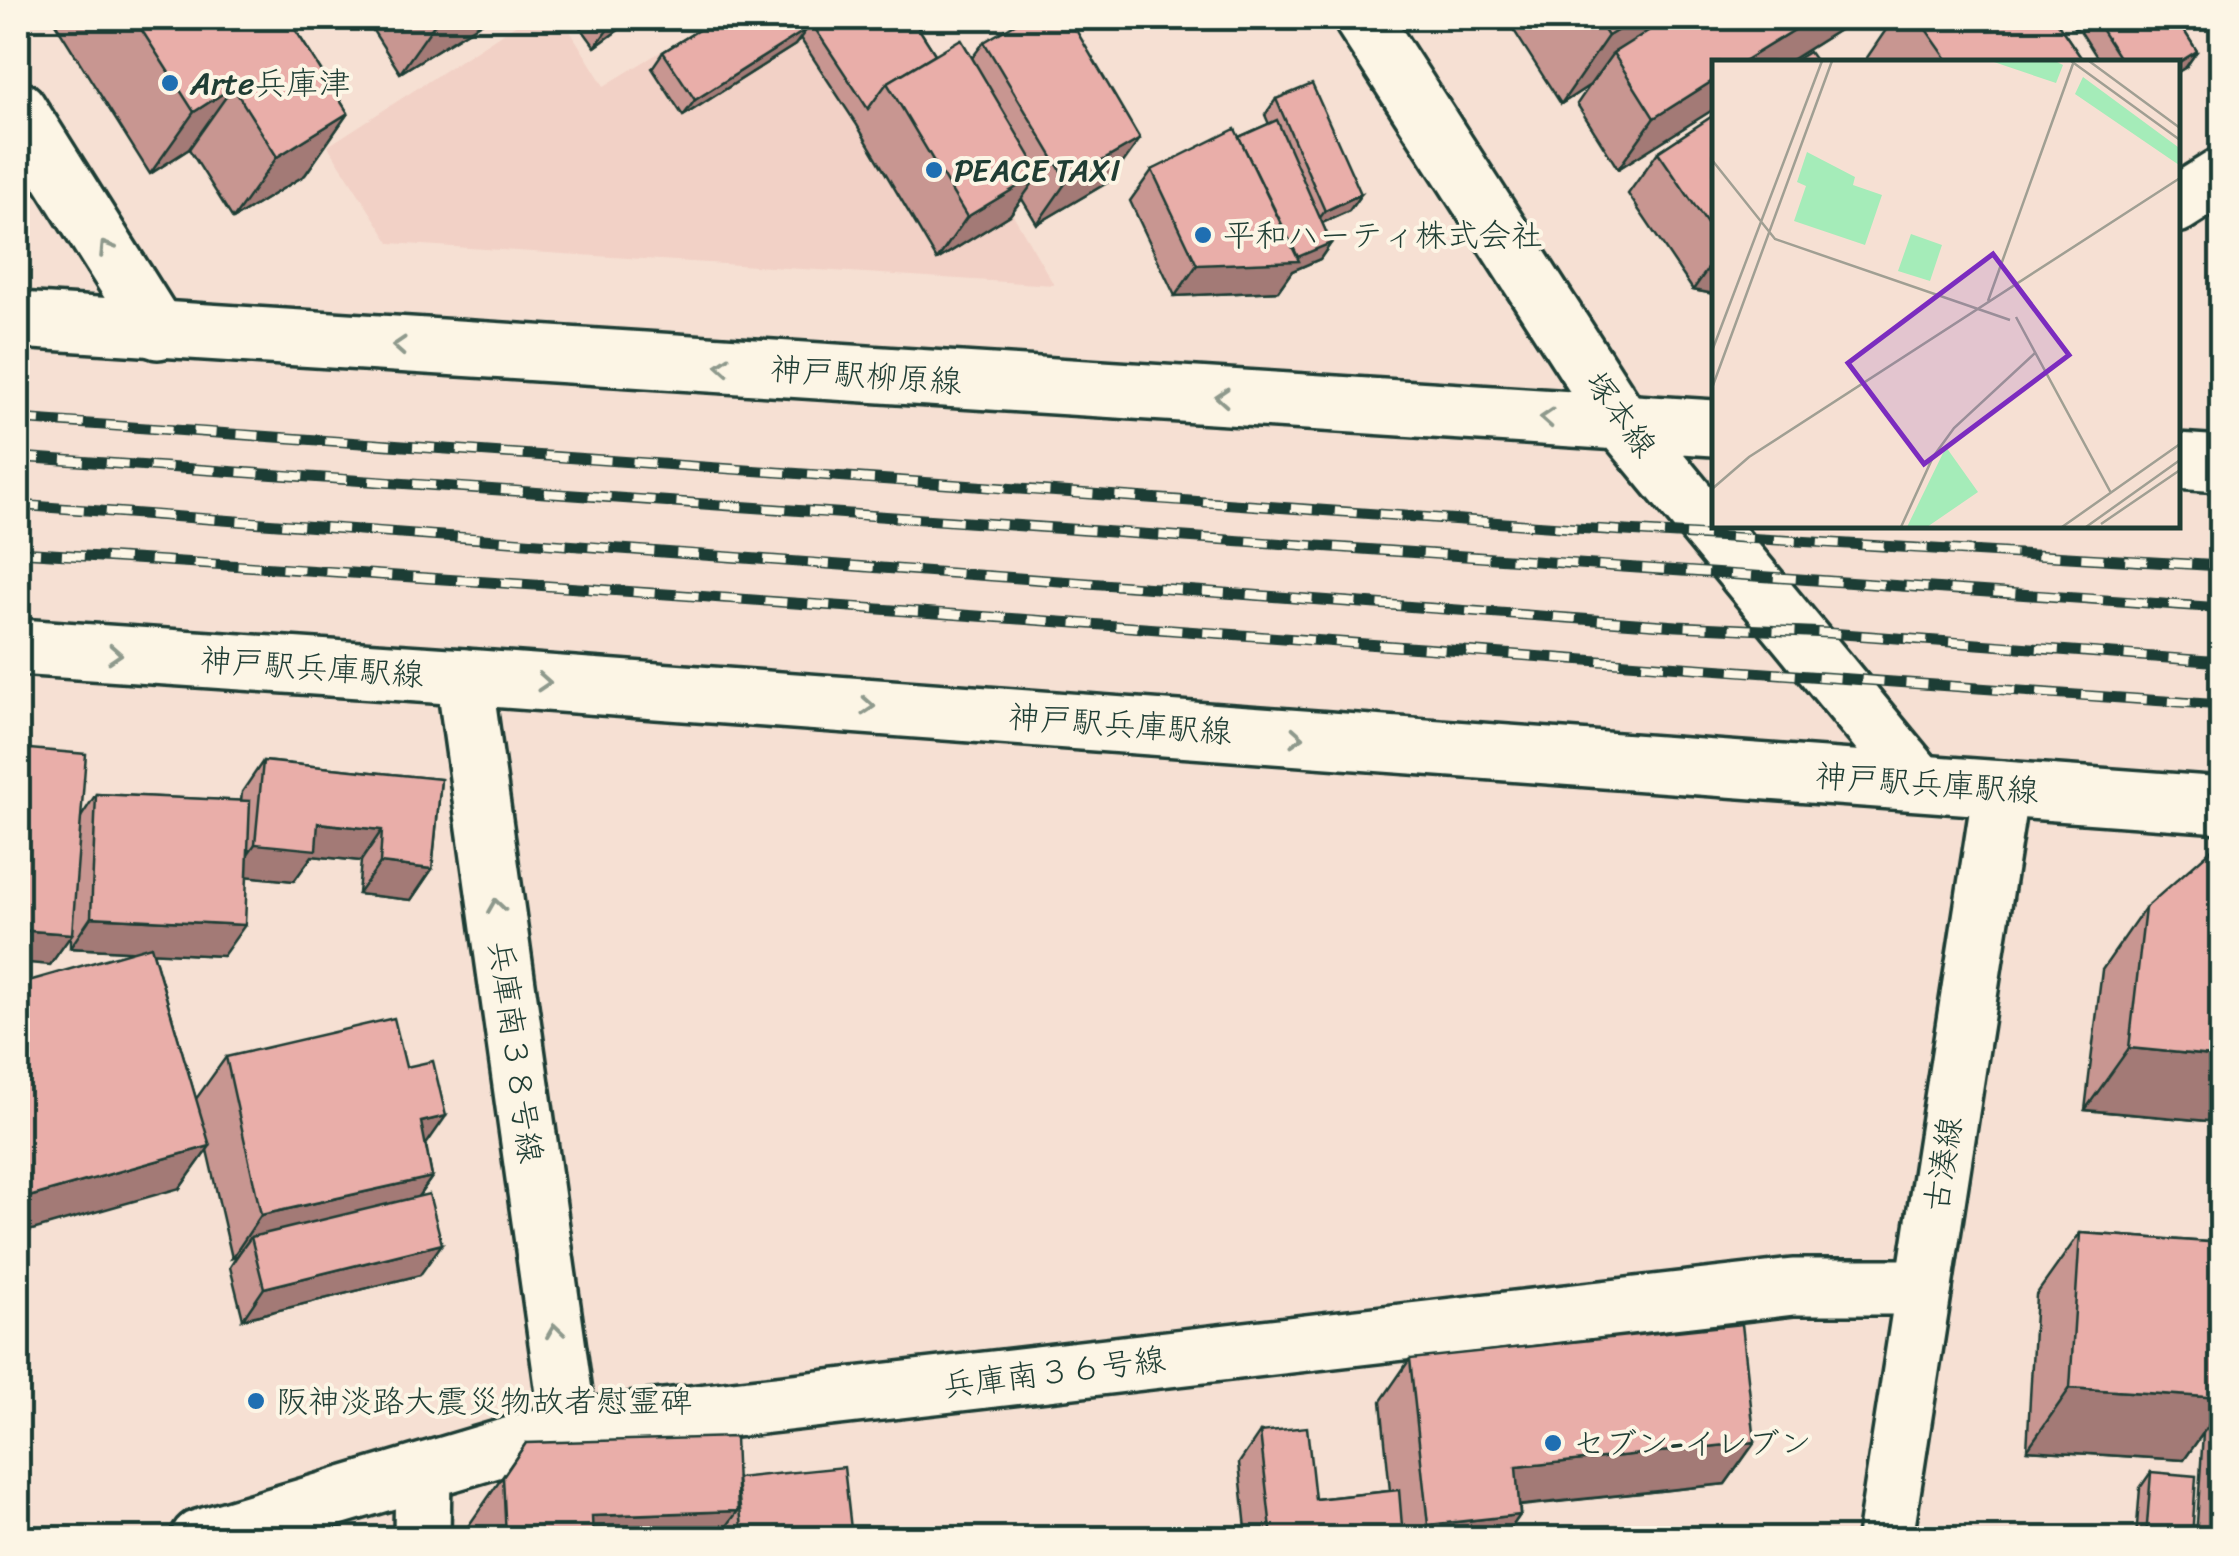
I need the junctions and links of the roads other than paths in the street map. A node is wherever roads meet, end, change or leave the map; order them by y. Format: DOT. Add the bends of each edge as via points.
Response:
graph roads {
  1 [pos="1362,18"];
  2 [pos="18,109"];
  3 [pos="2222,176"];
  4 [pos="2179,203"];
  5 [pos="18,320"];
  6 [pos="158,331"];
  7 [pos="1622,422"];
  8 [pos="1712,428"];
  9 [pos="2179,461"];
  10 [pos="2222,464"];
  11 [pos="18,647"];
  12 [pos="464,676"];
  13 [pos="1918,782"];
  14 [pos="2002,788"];
  15 [pos="2222,805"];
  16 [pos="1924,1287"];
  17 [pos="569,1428"];
  18 [pos="423,1472"];
  19 [pos="199,1538"];
  20 [pos="422,1538"];
  21 [pos="1885,1538"];
  1 -- 7 [label="street, 塚本線"];
  6 -- 2 [label="street, one-way"];
  3 -- 4 [label="street"];
  5 -- 6 [label="street, 神戸駅柳原線"];
  7 -- 6 [label="street, 神戸駅柳原線, one-way"];
  7 -- 8 [label="street, 神戸駅柳原線"];
  7 -- 13 [label="street, 塚本線"];
  9 -- 10 [label="street"];
  11 -- 12 [label="street, 神戸駅兵庫駅線, one-way"];
  12 -- 13 [label="street, 神戸駅兵庫駅線, one-way"];
  17 -- 12 [label="street, 兵庫南３８号線, one-way"];
  13 -- 14 [label="street, 神戸駅兵庫駅線"];
  14 -- 15 [label="street, 神戸駅兵庫駅線"];
  14 -- 16 [label="street, 古湊線"];
  16 -- 17 [label="street, 兵庫南３６号線" via="1793,1286"];
  16 -- 21 [label="street, 古湊線"];
  17 -- 18 [label="street, 兵庫南３６号線"];
  18 -- 19 [label="street, 兵庫南３６号線"];
  18 -- 20 [label="street"];
}
